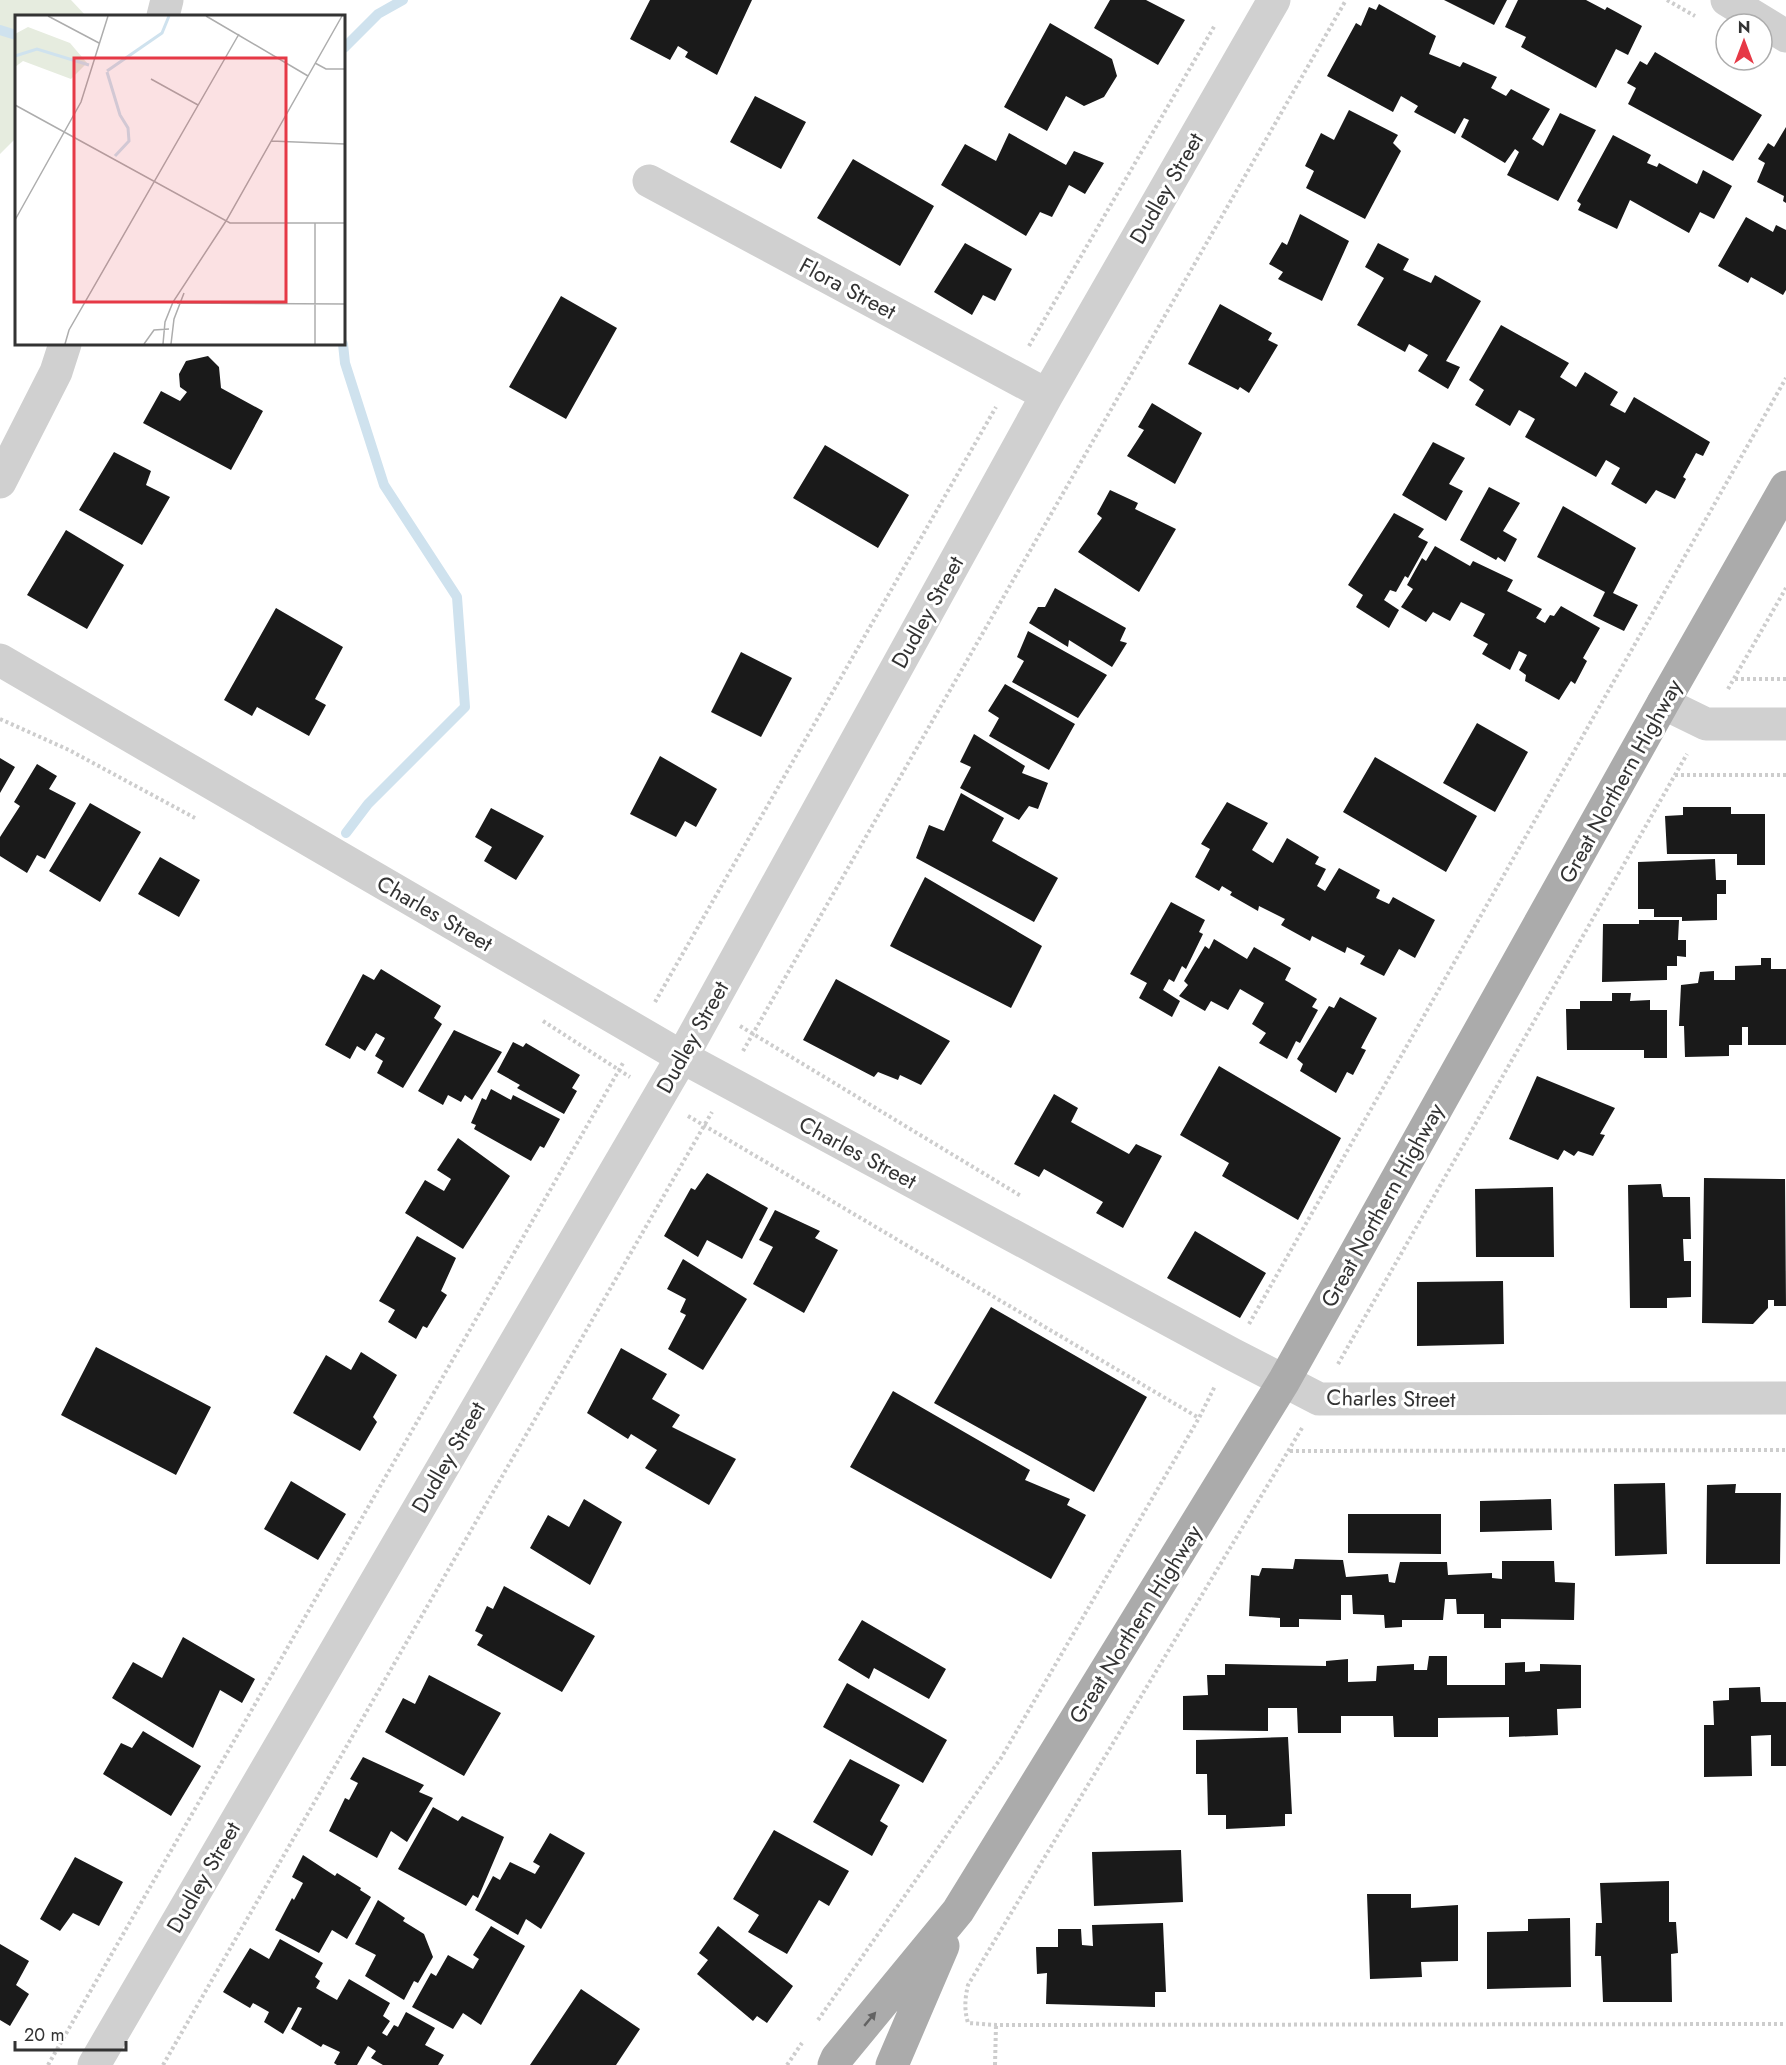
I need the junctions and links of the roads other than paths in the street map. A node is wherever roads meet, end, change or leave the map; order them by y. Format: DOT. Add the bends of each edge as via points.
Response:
graph roads {
  1 [pos="167,0"];
  2 [pos="1274,0"];
  3 [pos="1727,0"];
  4 [pos="163,15"];
  5 [pos="1786,36"];
  6 [pos="649,181"];
  7 [pos="65,345"];
  8 [pos="1047,395"];
  9 [pos="0,482"];
  10 [pos="1786,487"];
  11 [pos="0,660"];
  12 [pos="1663,703"];
  13 [pos="1786,724"];
  14 [pos="682,1057"];
  15 [pos="1284,1381"];
  16 [pos="1786,1398"];
  17 [pos="958,1911"];
  18 [pos="842,2063"];
  19 [pos="94,2065"];
  20 [pos="892,2065"];
  1 -- 4 [label="street"];
  2 -- 8 [label="street, Dudley Street"];
  3 -- 5 [label="street"];
  6 -- 8 [label="street, Flora Street"];
  7 -- 9 [label="street" via="56,372"];
  8 -- 14 [label="street, Dudley Street"];
  10 -- 12 [label="main road, Great Northern Highway"];
  11 -- 14 [label="street, Charles Street"];
  12 -- 13 [label="street" via="1706,724"];
  12 -- 15 [label="main road, Great Northern Highway"];
  14 -- 15 [label="street, Charles Street"];
  14 -- 19 [label="street, Dudley Street"];
  15 -- 16 [label="street, Charles Street" via="1319,1399"];
  15 -- 17 [label="main road, Great Northern Highway"];
  18 -- 17 [label="main road, Great Northern Highway, one-way"];
  17 -- 20 [label="main road, Great Northern Highway"];
}
